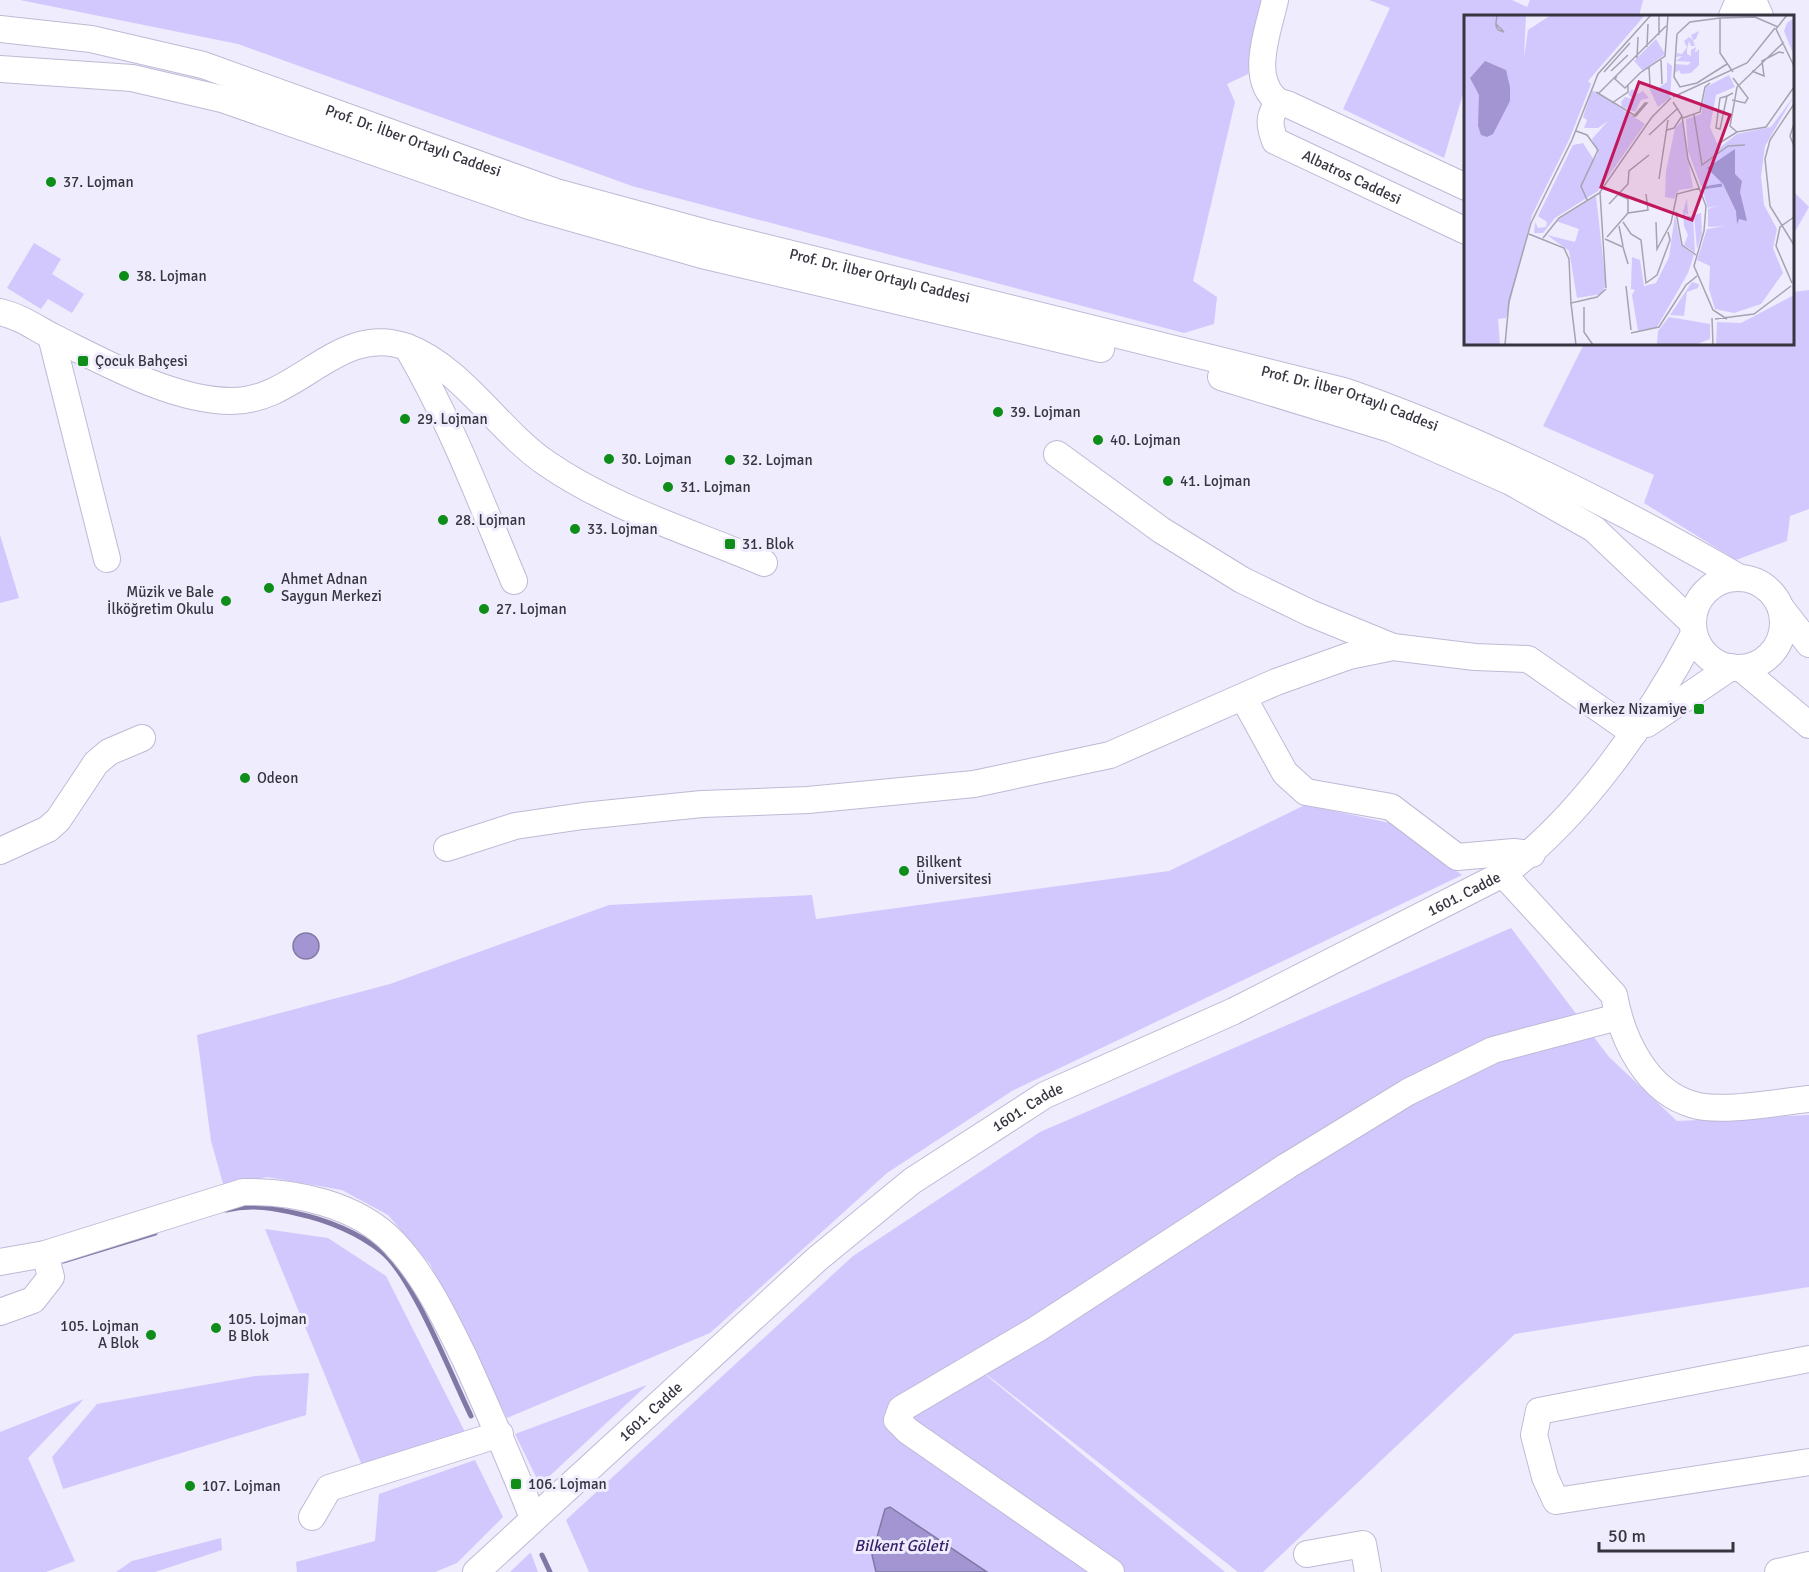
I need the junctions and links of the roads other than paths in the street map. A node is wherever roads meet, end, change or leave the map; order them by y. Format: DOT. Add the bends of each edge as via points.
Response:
graph roads {
  1 [pos="1275,0"];
  2 [pos="1739,0"];
  3 [pos="1753,0"];
  4 [pos="1732,15"];
  5 [pos="1760,15"];
  6 [pos="0,29"];
  7 [pos="0,69"];
  8 [pos="1279,102"];
  9 [pos="1464,186"];
  10 [pos="1464,230"];
  11 [pos="0,312"];
  12 [pos="51,336"];
  13 [pos="407,347"];
  14 [pos="1057,454"];
  15 [pos="107,559"];
  16 [pos="765,563"];
  17 [pos="1740,578"];
  18 [pos="514,581"];
  19 [pos="1780,608"];
  20 [pos="1694,629"];
  21 [pos="1809,644"];
  22 [pos="1393,647"];
  23 [pos="1736,668"];
  24 [pos="1243,697"];
  25 [pos="1809,725"];
  26 [pos="1634,733"];
  27 [pos="142,738"];
  28 [pos="447,848"];
  29 [pos="0,851"];
  30 [pos="1532,854"];
  31 [pos="1503,874"];
  32 [pos="1618,1017"];
  33 [pos="1809,1100"];
  34 [pos="0,1262"];
  35 [pos="47,1264"];
  36 [pos="0,1312"];
  37 [pos="1809,1359"];
  38 [pos="500,1434"];
  39 [pos="1809,1462"];
  40 [pos="312,1517"];
  41 [pos="533,1518"];
  42 [pos="1307,1554"];
  43 [pos="1809,1565"];
  44 [pos="476,1572"];
  45 [pos="1111,1572"];
  46 [pos="1368,1572"];
  47 [pos="1778,1572"];
  1 -- 8 [label="street" via="1261,71 1264,88"];
  2 -- 4 [label="street"];
  3 -- 5 [label="street"];
  6 -- 17 [label="street, Prof. Dr. İlber Ortaylı Caddesi" via="91,39 203,65 556,192 1344,391 1417,417 1544,475 1654,528"];
  7 -- 20 [label="street, Prof. Dr. İlber Ortaylı Caddesi" via="132,78 222,99 529,206 702,255 1222,378 1391,429 1511,482 1594,529"];
  8 -- 9 [label="street"];
  8 -- 10 [label="street, Albatros Caddesi" via="1270,115 1275,141"];
  11 -- 12 [label="street" via="20,316"];
  12 -- 13 [label="street" via="165,388 231,401 264,398 365,342 386,341"];
  12 -- 15 [label="street"];
  13 -- 16 [label="street" via="432,359 543,461 572,480"];
  13 -- 18 [label="street" via="464,459"];
  14 -- 22 [label="street" via="1161,530 1242,580"];
  17 -- 19 [label="street, Prof. Dr. İlber Ortaylı Caddesi" via="1765,587"];
  17 -- 20 [label="street" via="1728,579 1707,591 1699,600"];
  19 -- 21 [label="street, Prof. Dr. İlber Ortaylı Caddesi"];
  19 -- 23 [label="street" via="1783,621 1776,648 1767,658"];
  20 -- 23 [label="street, Prof. Dr. İlber Ortaylı Caddesi" via="1708,656"];
  20 -- 26 [label="street, 1601. Cadde" via="1668,685"];
  22 -- 24 [label="street" via="1349,656"];
  22 -- 26 [label="street" via="1528,659"];
  23 -- 25 [label="street, Prof. Dr. İlber Ortaylı Caddesi"];
  23 -- 26 [label="street, 1601. Cadde"];
  24 -- 28 [label="street" via="1110,755 974,784 583,816 515,826"];
  24 -- 30 [label="street" via="1285,773 1306,792 1391,807 1457,857"];
  26 -- 30 [label="street, 1601. Cadde"];
  27 -- 29 [label="street" via="109,752 96,763 48,829"];
  30 -- 31 [label="street, 1601. Cadde"];
  31 -- 32 [label="street" via="1614,995"];
  31 -- 41 [label="street, 1601. Cadde" via="1234,1011 1045,1095 912,1180 817,1259"];
  32 -- 33 [label="street" via="1640,1064 1663,1090 1695,1105"];
  32 -- 45 [label="street" via="1493,1050 1408,1092 1037,1329 901,1409 897,1420 908,1431"];
  34 -- 35 [label="street"];
  35 -- 36 [label="street" via="33,1300"];
  35 -- 38 [label="street" via="243,1192 277,1191 352,1213 393,1242 431,1291"];
  37 -- 39 [label="street" via="1539,1411 1534,1435 1556,1502"];
  38 -- 40 [label="street" via="329,1488"];
  38 -- 41 [label="street"];
  41 -- 44 [label="street, 1601. Cadde"];
  42 -- 46 [label="street" via="1363,1544"];
  43 -- 47 [label="street"];
}
